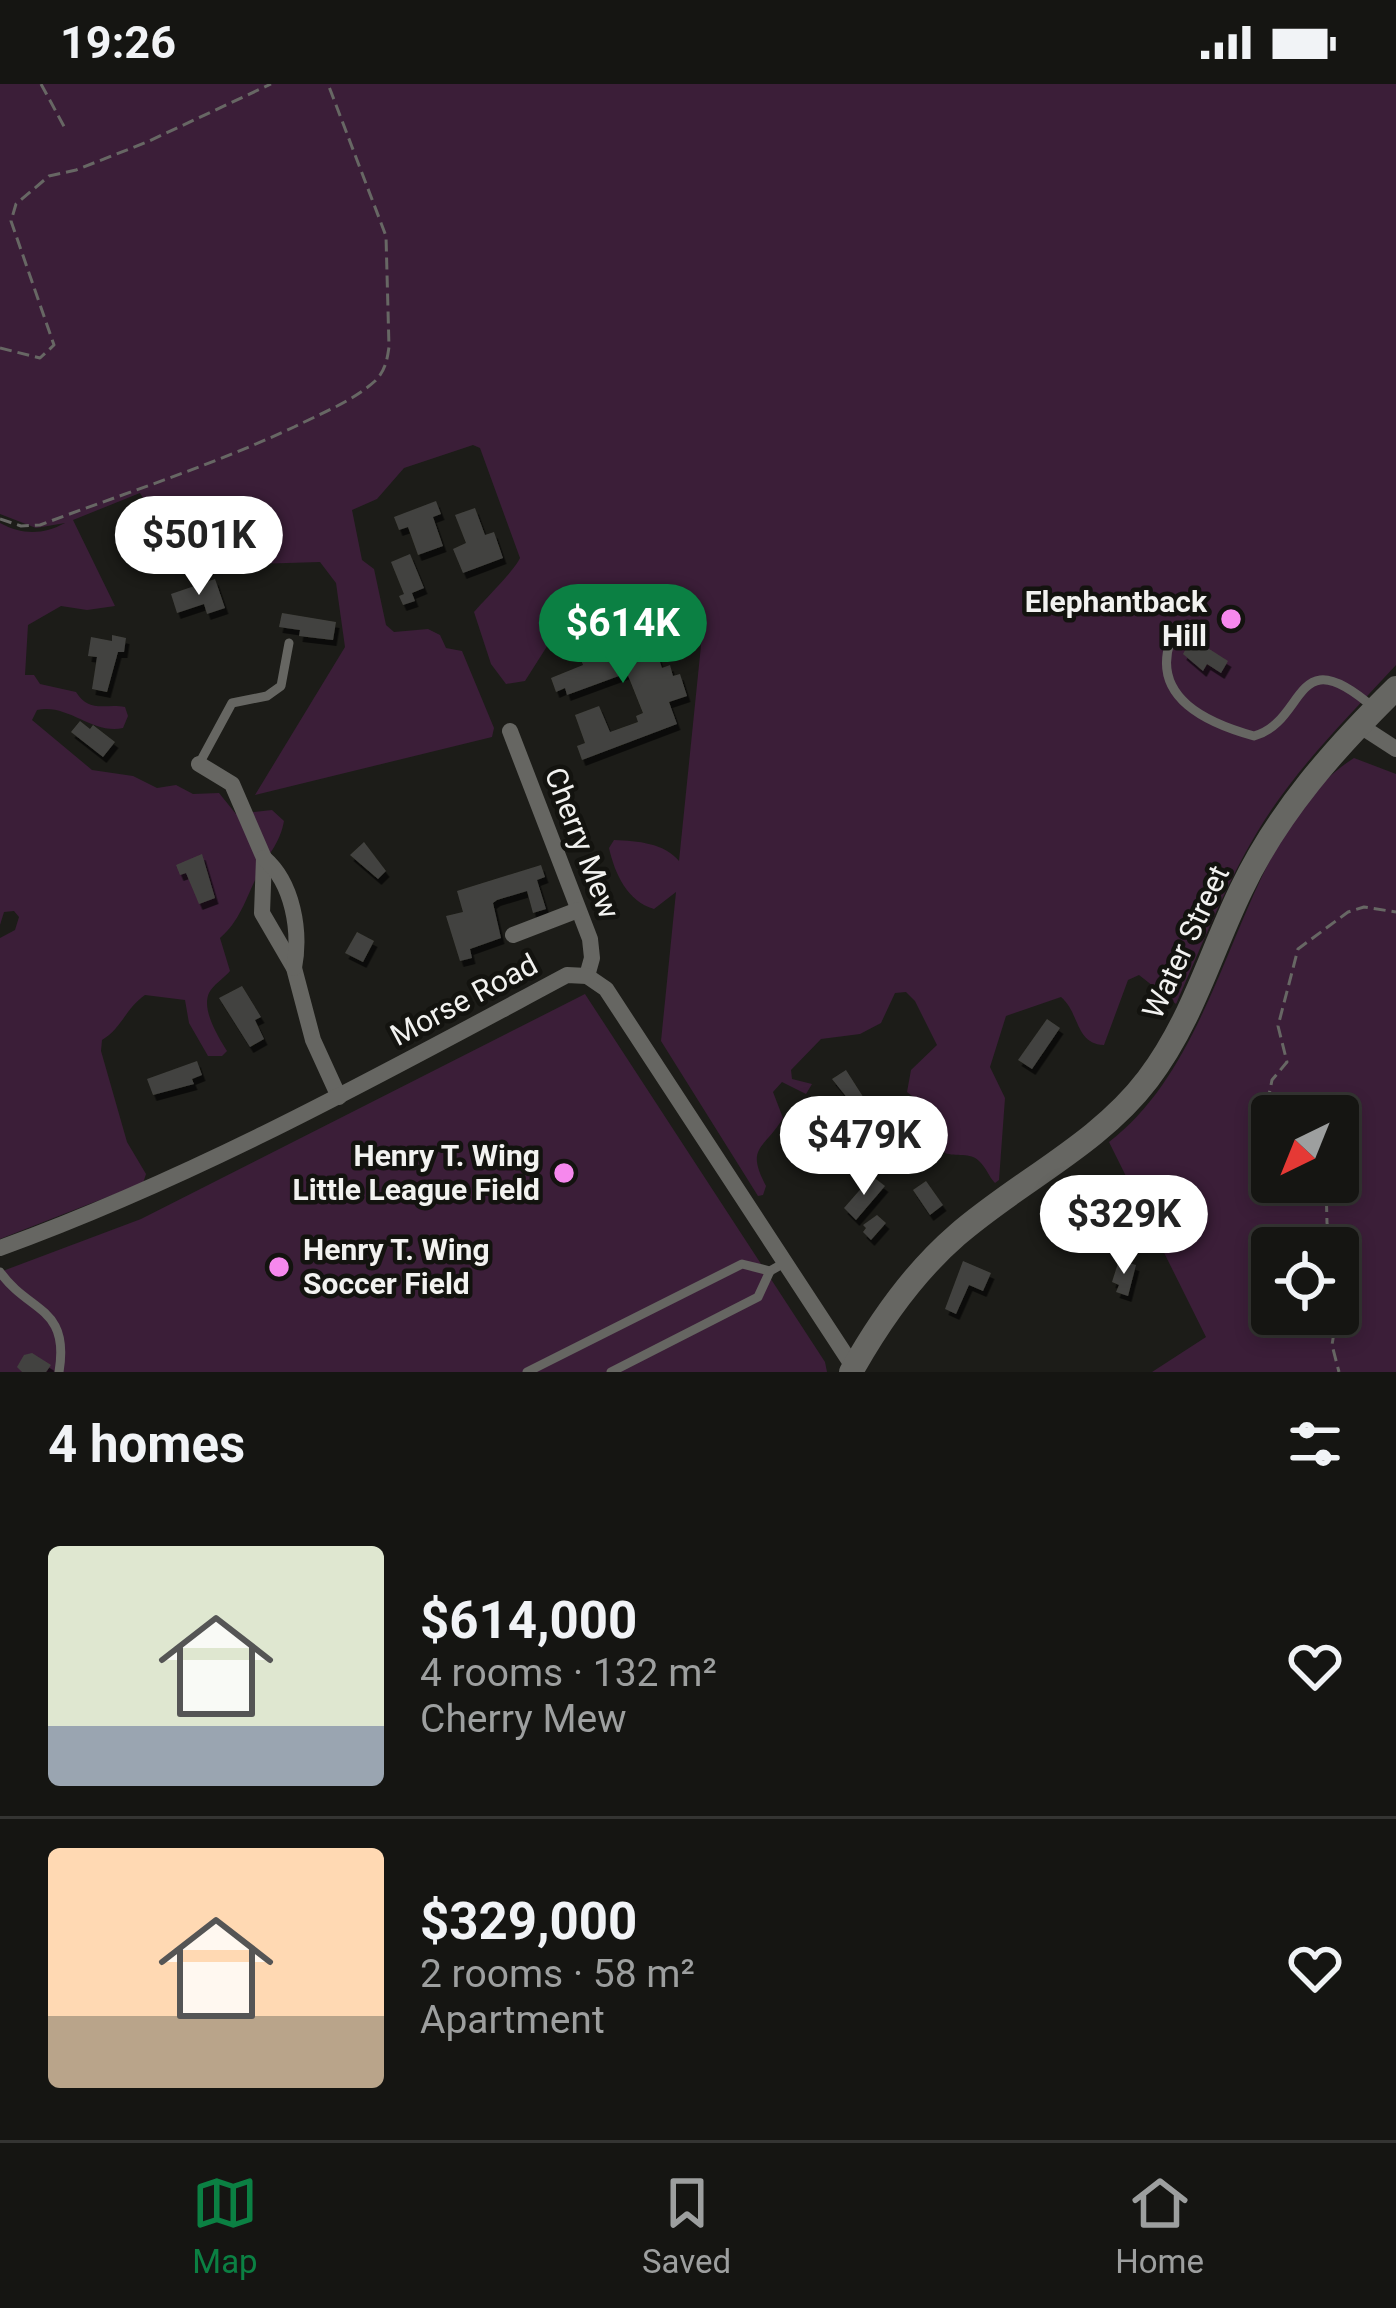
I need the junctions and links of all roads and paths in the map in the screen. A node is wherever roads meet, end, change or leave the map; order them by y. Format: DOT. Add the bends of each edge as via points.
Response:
graph roads {
  1 [pos="41,84"];
  2 [pos="271,84"];
  3 [pos="328,84"];
  4 [pos="66,130"];
  5 [pos="0,348"];
  6 [pos="0,519"];
  7 [pos="1170,642"];
  8 [pos="290,643"];
  9 [pos="1396,688"];
  10 [pos="1367,717"];
  11 [pos="511,730"];
  12 [pos="1396,749"];
  13 [pos="200,764"];
  14 [pos="264,858"];
  15 [pos="578,910"];
  16 [pos="1396,912"];
  17 [pos="513,935"];
  18 [pos="294,968"];
  19 [pos="587,976"];
  20 [pos="1269,1095"];
  21 [pos="339,1097"];
  22 [pos="0,1248"];
  23 [pos="778,1267"];
  24 [pos="0,1272"];
  25 [pos="1334,1335"];
  26 [pos="852,1370"];
  27 [pos="59,1372"];
  28 [pos="527,1372"];
  29 [pos="610,1372"];
  30 [pos="1339,1372"];
  1 -- 4 [label="path"];
  2 -- 5 [label="path" via="49,176 16,204 11,221 54,345 40,358"];
  3 -- 6 [label="path" via="386,236 389,347 378,379 314,417 155,485 40,525"];
  7 -- 10 [label="lane" via="1163,664 1173,691 1242,733 1275,726 1302,690 1323,680 1342,683"];
  8 -- 13 [label="lane" via="281,686 232,703"];
  9 -- 10 [label="main road, Water Street"];
  10 -- 12 [label="street"];
  10 -- 26 [label="main road, Water Street" via="1265,844 1195,1003 1147,1081 1095,1132 937,1253"];
  11 -- 15 [label="street, Cherry Mew"];
  13 -- 14 [label="street" via="232,784"];
  14 -- 18 [label="street" via="262,913"];
  14 -- 18 [label="street" via="286,889 297,936"];
  15 -- 17 [label="street"];
  15 -- 19 [label="street, Cherry Mew" via="592,952"];
  16 -- 20 [label="path" via="1348,912 1298,950 1278,1026 1286,1062"];
  18 -- 21 [label="street"];
  19 -- 21 [label="street, Morse Road" via="568,975"];
  19 -- 23 [label="street, Morse Road" via="606,989"];
  21 -- 22 [label="street, Morse Road" via="134,1198"];
  23 -- 26 [label="street, Morse Road"];
  23 -- 28 [label="lane" via="742,1264"];
  23 -- 29 [label="lane" via="758,1297"];
  24 -- 27 [label="lane" via="54,1320"];
  25 -- 30 [label="path"];
}
